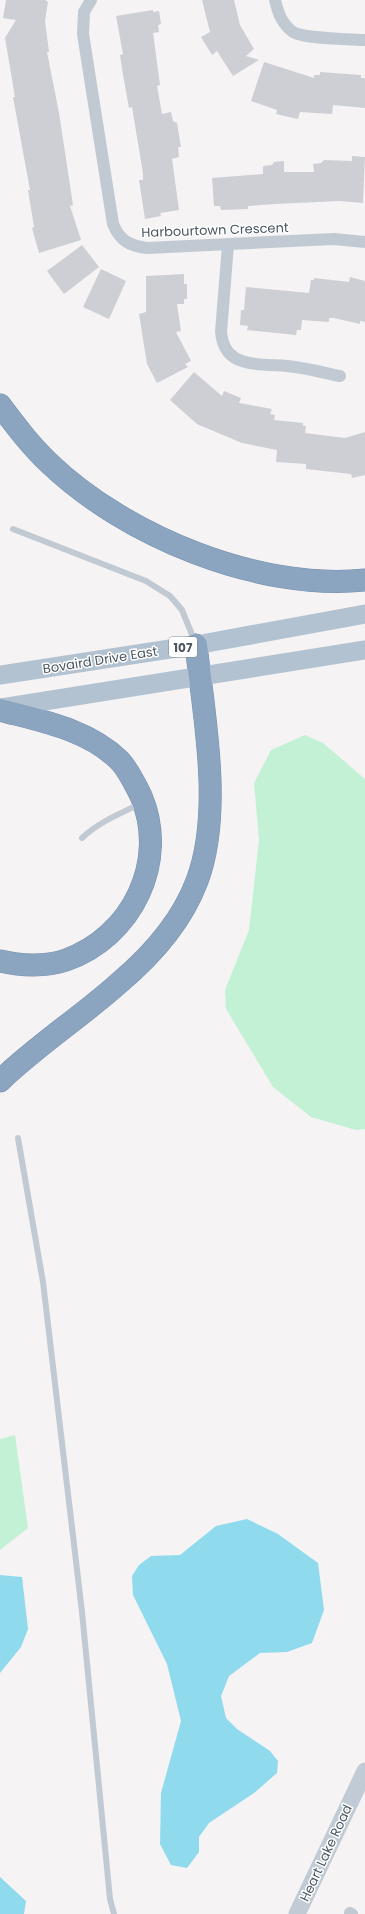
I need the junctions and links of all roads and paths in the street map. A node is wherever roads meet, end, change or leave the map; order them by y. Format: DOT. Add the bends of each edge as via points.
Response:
graph roads {
  1 [pos="91,0"];
  2 [pos="275,0"];
  3 [pos="365,40"];
  4 [pos="365,242"];
  5 [pos="228,245"];
  6 [pos="340,376"];
  7 [pos="0,405"];
  8 [pos="13,528"];
  9 [pos="365,580"];
  10 [pos="365,614"];
  11 [pos="196,645"];
  12 [pos="365,650"];
  13 [pos="0,675"];
  14 [pos="199,676"];
  15 [pos="0,709"];
  16 [pos="143,802"];
  17 [pos="82,838"];
  18 [pos="0,961"];
  19 [pos="0,1081"];
  20 [pos="18,1138"];
  21 [pos="365,1771"];
  22 [pos="114,1914"];
  23 [pos="297,1914"];
  1 -- 5 [label="street, Harbourtown Crescent" via="84,12 83,34 116,233 134,246 147,248"];
  2 -- 3 [label="street" via="278,13 285,25 295,33"];
  4 -- 5 [label="street, Harbourtown Crescent" via="334,239"];
  5 -- 6 [label="street" via="220,332 228,352 235,358 248,362 296,367"];
  7 -- 9 [label="highway" via="50,464 106,508 137,527 174,544 257,572 317,581"];
  8 -- 11 [label="lane" via="146,581 170,596 182,610"];
  10 -- 11 [label="main road, Bovaird Drive East / 107"];
  11 -- 13 [label="main road, Bovaird Drive East / 107"];
  11 -- 14 [label="highway"];
  12 -- 14 [label="main road"];
  14 -- 15 [label="main road"];
  14 -- 19 [label="highway" via="211,806 206,848 197,881 188,900 172,927 149,956 119,984"];
  15 -- 16 [label="highway" via="59,725 95,741 120,760 136,784"];
  16 -- 17 [label="lane" via="94,827"];
  16 -- 18 [label="highway" via="147,810 149,860 141,891 125,918 107,937 65,961 44,964 12,964"];
  20 -- 22 [label="lane" via="43,1282 82,1612 110,1899"];
  21 -- 23 [label="street, Heart Lake Road"];
}
